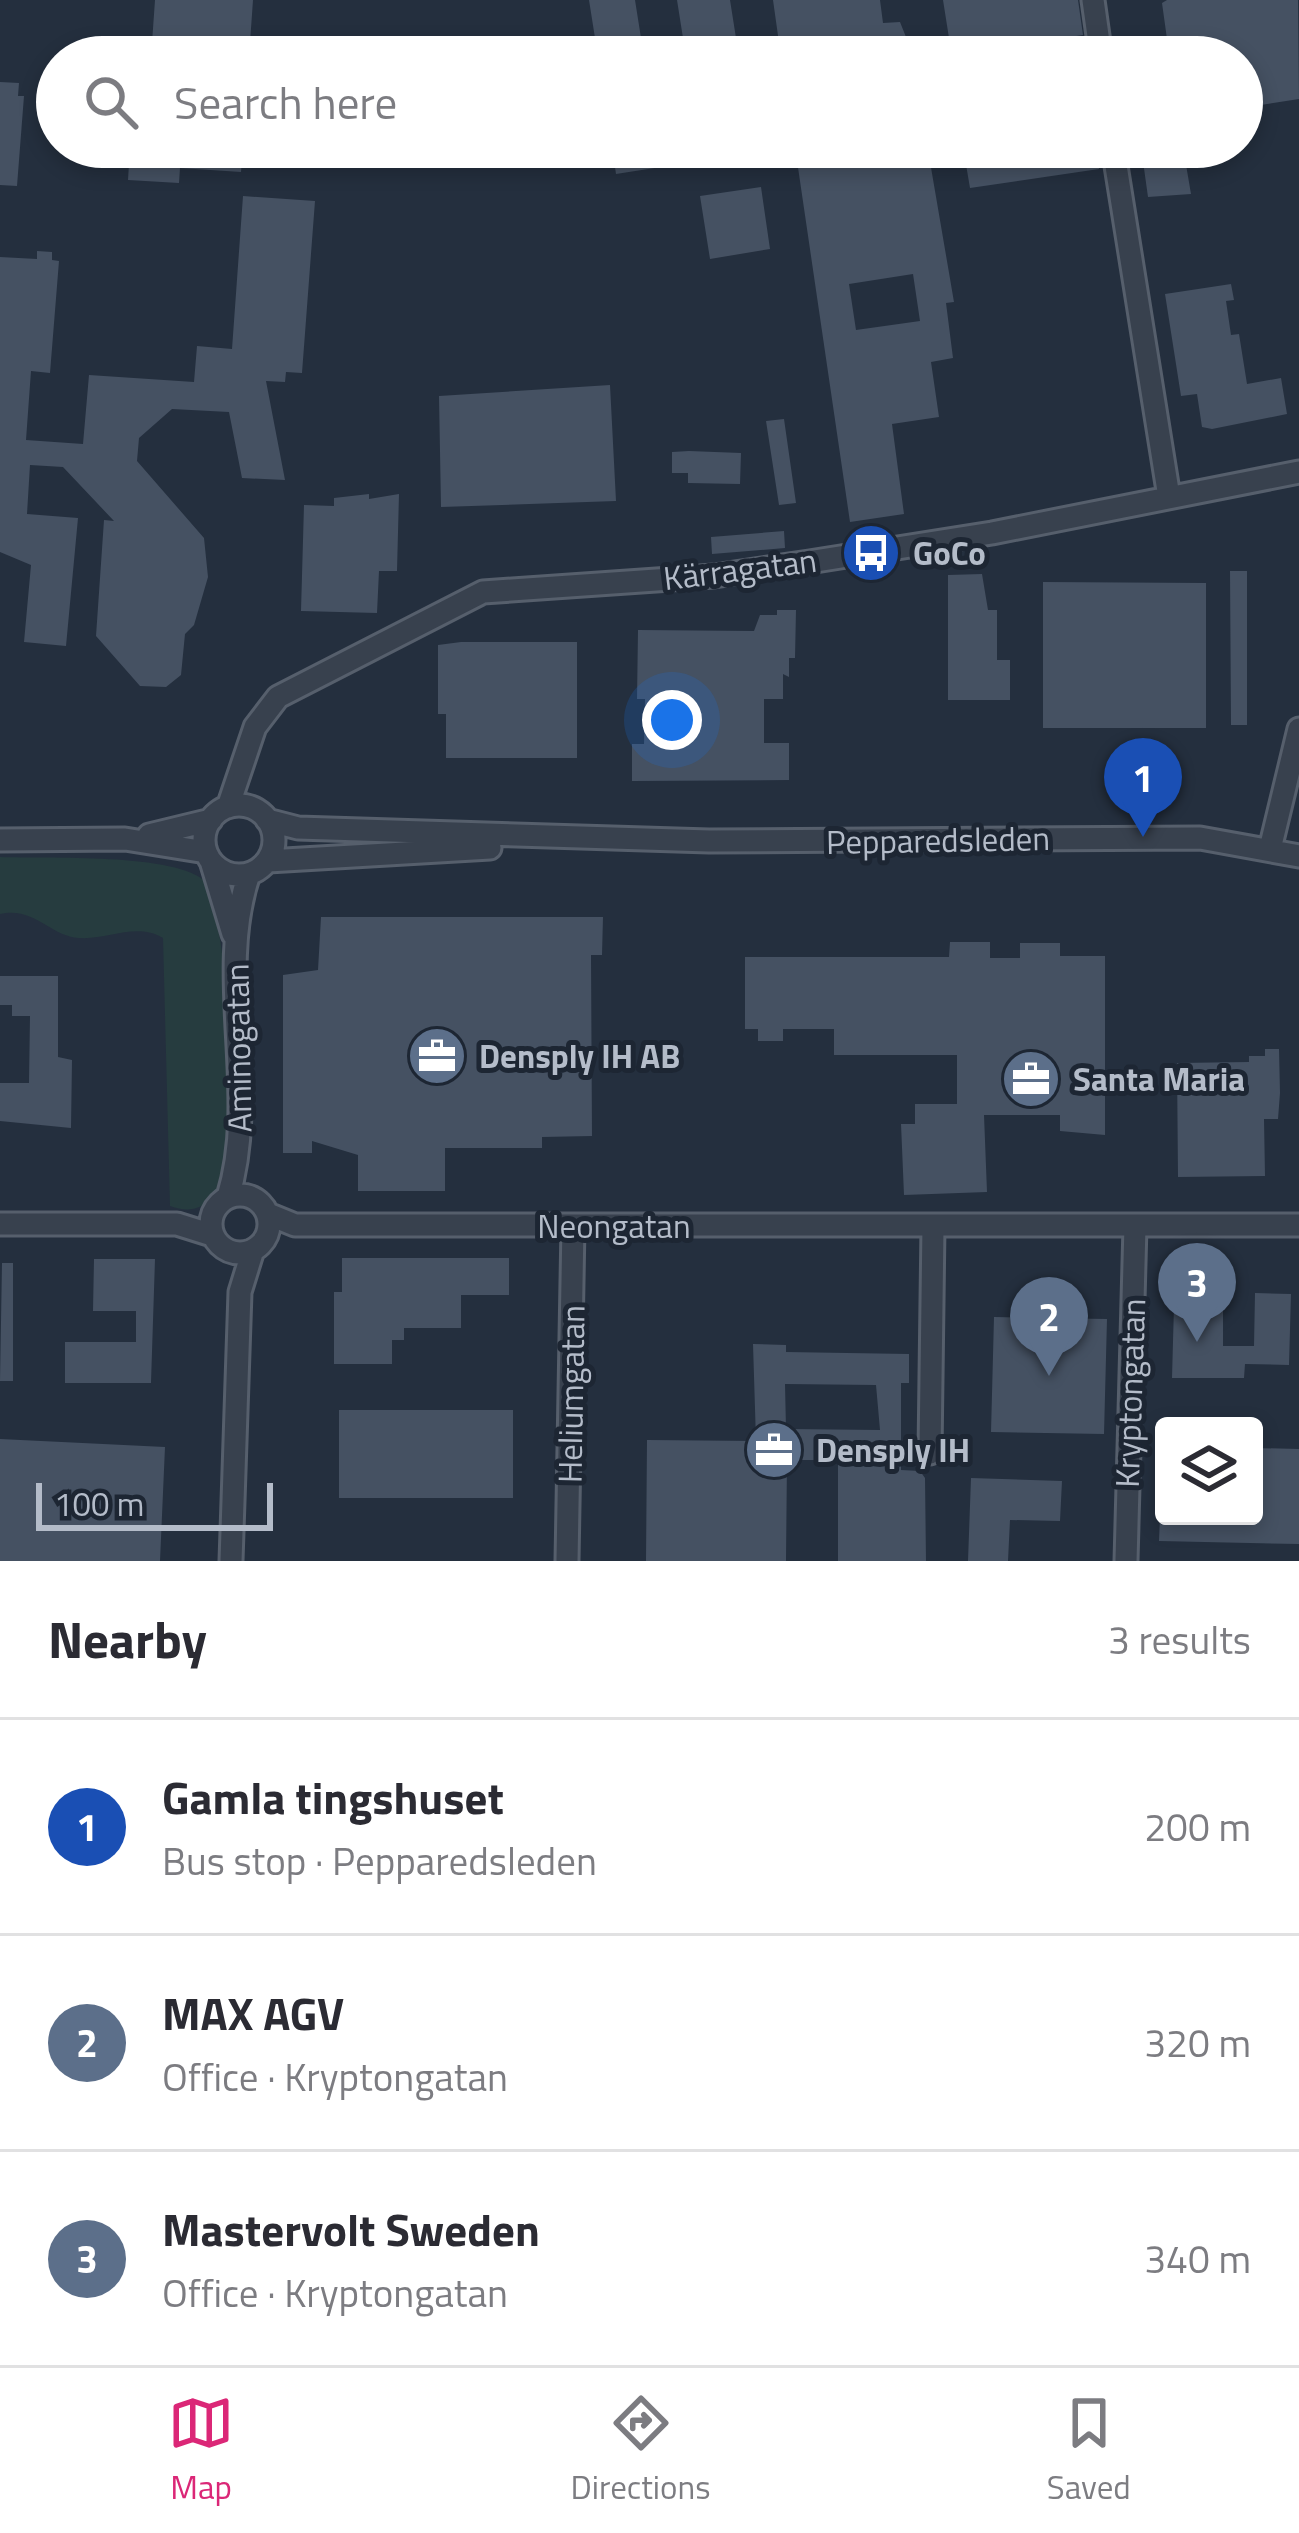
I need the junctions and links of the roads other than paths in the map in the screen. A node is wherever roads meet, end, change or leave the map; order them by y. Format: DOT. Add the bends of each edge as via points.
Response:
graph roads {
  1 [pos="1094,0"];
  2 [pos="1098,36"];
  3 [pos="1117,168"];
  4 [pos="1299,472"];
  5 [pos="1169,497"];
  6 [pos="1299,729"];
  7 [pos="244,767"];
  8 [pos="219,813"];
  9 [pos="263,816"];
  10 [pos="125,839"];
  11 [pos="0,840"];
  12 [pos="647,841"];
  13 [pos="1270,849"];
  14 [pos="1299,856"];
  15 [pos="211,864"];
  16 [pos="266,865"];
  17 [pos="236,946"];
  18 [pos="239,1150"];
  19 [pos="222,1202"];
  20 [pos="0,1224"];
  21 [pos="177,1224"];
  22 [pos="261,1225"];
  23 [pos="1299,1225"];
  24 [pos="573,1226"];
  25 [pos="933,1226"];
  26 [pos="1135,1226"];
  27 [pos="217,1241"];
  28 [pos="240,1292"];
  29 [pos="930,1453"];
  30 [pos="231,1561"];
  31 [pos="567,1561"];
  32 [pos="1126,1561"];
  1 -- 2 [label="street"];
  3 -- 5 [label="street"];
  4 -- 5 [label="street, Kärragatan"];
  5 -- 7 [label="street, Kärragatan" via="714,576 483,592 278,697 255,727"];
  6 -- 13 [label="street"];
  7 -- 8 [label="street, Kärragatan"];
  7 -- 9 [label="street"];
  8 -- 9 [label="street"];
  8 -- 10 [label="street"];
  8 -- 15 [label="street" via="204,836"];
  9 -- 12 [label="street, Pepparedsleden" via="298,828"];
  9 -- 16 [label="street" via="274,840"];
  10 -- 11 [label="street"];
  10 -- 15 [label="street"];
  12 -- 13 [label="street, Pepparedsleden" via="1143,837"];
  12 -- 16 [label="street, Pepparedsleden"];
  13 -- 14 [label="street, Pepparedsleden"];
  15 -- 16 [label="street" via="228,874"];
  15 -- 17 [label="street, Aminogatan"];
  16 -- 17 [label="street, Aminogatan"];
  16 -- 17 [label="street"];
  17 -- 18 [label="street, Aminogatan"];
  18 -- 19 [label="street, Aminogatan"];
  18 -- 22 [label="street, Aminogatan"];
  19 -- 21 [label="street"];
  19 -- 22 [label="street"];
  19 -- 27 [label="street, Aminogatan"];
  20 -- 21 [label="street"];
  21 -- 27 [label="street"];
  22 -- 24 [label="street, Neongatan"];
  22 -- 27 [label="street" via="238,1253"];
  22 -- 28 [label="street"];
  23 -- 26 [label="street, Neongatan"];
  24 -- 25 [label="street, Neongatan"];
  24 -- 31 [label="street, Heliumgatan"];
  25 -- 26 [label="street, Neongatan"];
  25 -- 29 [label="street"];
  26 -- 32 [label="street, Kryptongatan"];
  27 -- 28 [label="street"];
  28 -- 30 [label="street"];
}
